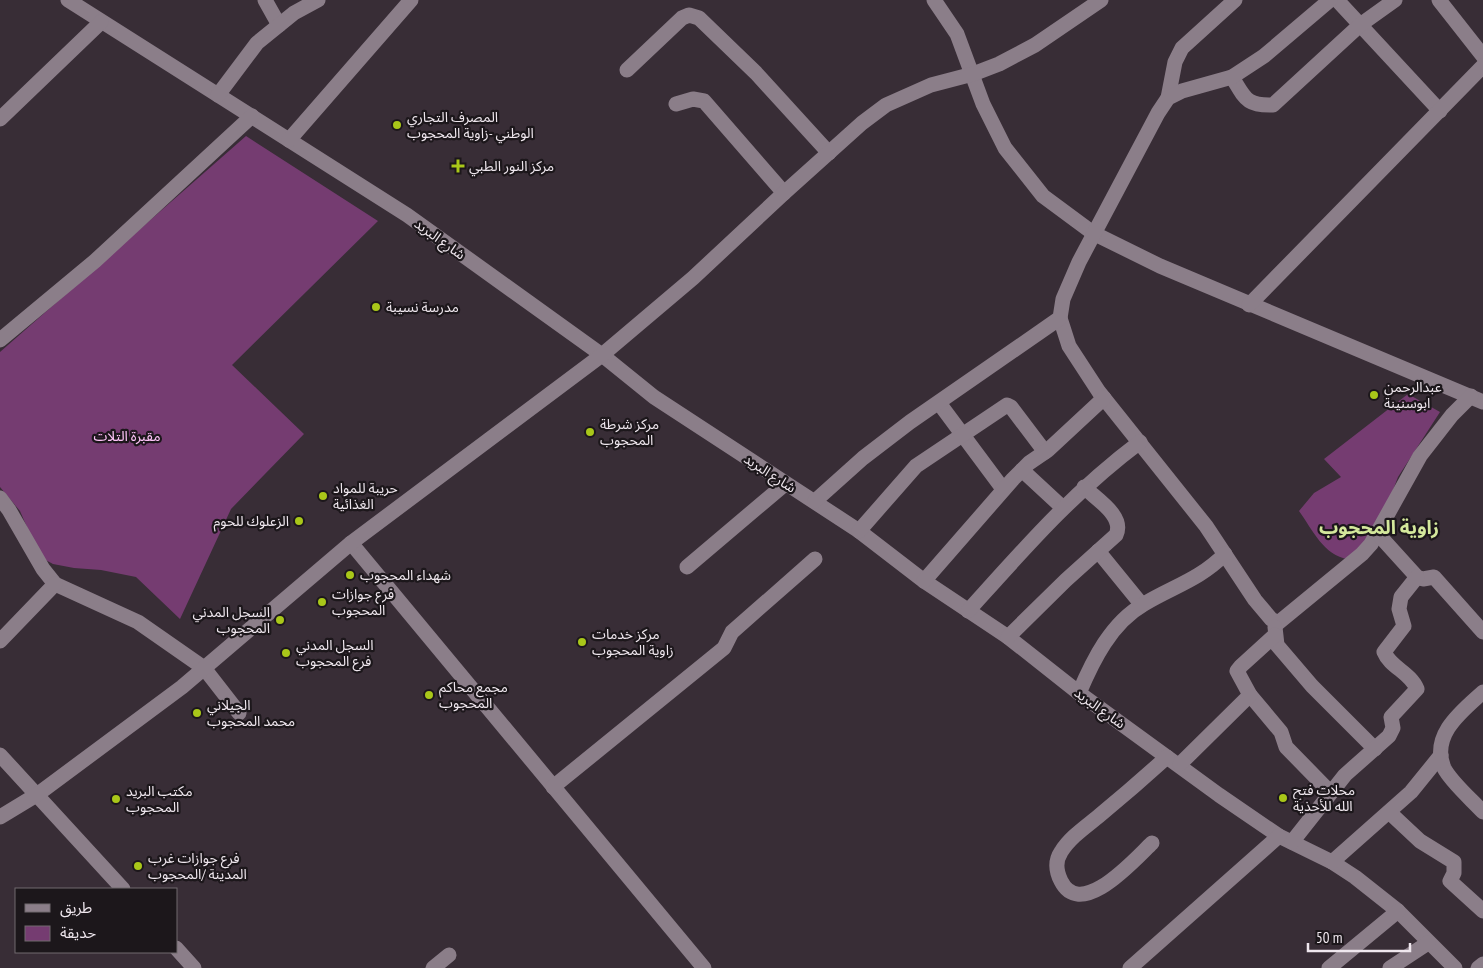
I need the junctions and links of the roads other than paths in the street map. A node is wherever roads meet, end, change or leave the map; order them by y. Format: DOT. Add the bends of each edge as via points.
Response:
graph roads {
  1 [pos="68,0"];
  2 [pos="265,0"];
  3 [pos="318,0"];
  4 [pos="411,0"];
  5 [pos="935,0"];
  6 [pos="1101,0"];
  7 [pos="1235,0"];
  8 [pos="1330,0"];
  9 [pos="1336,0"];
  10 [pos="1396,0"];
  11 [pos="1439,0"];
  12 [pos="101,22"];
  13 [pos="280,25"];
  14 [pos="1360,25"];
  15 [pos="1482,66"];
  16 [pos="628,70"];
  17 [pos="973,74"];
  18 [pos="1232,77"];
  19 [pos="218,95"];
  20 [pos="1168,98"];
  21 [pos="676,104"];
  22 [pos="1440,112"];
  23 [pos="252,116"];
  24 [pos="0,120"];
  25 [pos="289,140"];
  26 [pos="829,153"];
  27 [pos="784,193"];
  28 [pos="1093,234"];
  29 [pos="1249,305"];
  30 [pos="1060,318"];
  31 [pos="0,340"];
  32 [pos="602,355"];
  33 [pos="1104,398"];
  34 [pos="1477,399"];
  35 [pos="939,402"];
  36 [pos="963,434"];
  37 [pos="1140,442"];
  38 [pos="1045,452"];
  39 [pos="1022,470"];
  40 [pos="785,484"];
  41 [pos="1084,487"];
  42 [pos="1003,489"];
  43 [pos="0,498"];
  44 [pos="815,501"];
  45 [pos="1062,507"];
  46 [pos="859,531"];
  47 [pos="1378,534"];
  48 [pos="351,543"];
  49 [pos="1098,551"];
  50 [pos="1225,554"];
  51 [pos="815,559"];
  52 [pos="688,567"];
  53 [pos="1417,577"];
  54 [pos="924,581"];
  55 [pos="55,584"];
  56 [pos="1142,605"];
  57 [pos="968,611"];
  58 [pos="1275,628"];
  59 [pos="1483,632"];
  60 [pos="1008,637"];
  61 [pos="0,641"];
  62 [pos="204,668"];
  63 [pos="1483,692"];
  64 [pos="1079,693"];
  65 [pos="1250,695"];
  66 [pos="239,713"];
  67 [pos="1374,749"];
  68 [pos="0,755"];
  69 [pos="1442,755"];
  70 [pos="1173,761"];
  71 [pos="553,787"];
  72 [pos="1330,792"];
  73 [pos="38,794"];
  74 [pos="1389,812"];
  75 [pos="1483,812"];
  76 [pos="0,817"];
  77 [pos="1285,839"];
  78 [pos="1152,843"];
  79 [pos="1332,862"];
  80 [pos="122,888"];
  81 [pos="1398,911"];
  82 [pos="1483,911"];
  83 [pos="1428,942"];
  84 [pos="178,950"];
  85 [pos="448,955"];
  86 [pos="1483,964"];
  87 [pos="194,968"];
  88 [pos="434,968"];
  89 [pos="704,968"];
  90 [pos="1130,968"];
  91 [pos="1329,968"];
  92 [pos="1390,968"];
  93 [pos="1454,968"];
  94 [pos="1478,968"];
  1 -- 12 [label="street, شارع البريد"];
  2 -- 13 [label="street"];
  3 -- 13 [label="street"];
  4 -- 25 [label="street"];
  5 -- 17 [label="street" via="957,34"];
  6 -- 17 [label="street" via="1035,44"];
  7 -- 20 [label="street" via="1182,48 1175,62"];
  8 -- 18 [label="street" via="1264,56"];
  9 -- 14 [label="street"];
  10 -- 14 [label="street"];
  11 -- 15 [label="street"];
  12 -- 19 [label="street, شارع البريد"];
  12 -- 24 [label="street"];
  13 -- 19 [label="street" via="257,43"];
  14 -- 18 [label="street" via="1273,105 1247,101"];
  14 -- 22 [label="street"];
  15 -- 22 [label="street"];
  16 -- 26 [label="street" via="682,18 699,18 756,72"];
  17 -- 26 [label="street" via="931,85 886,105"];
  17 -- 28 [label="street" via="994,127 1018,167 1044,196"];
  18 -- 20 [label="street"];
  19 -- 23 [label="street, شارع البريد"];
  20 -- 28 [label="street"];
  21 -- 27 [label="street" via="704,101"];
  22 -- 29 [label="street"];
  23 -- 25 [label="street, شارع البريد"];
  23 -- 31 [label="street" via="95,261"];
  25 -- 32 [label="street, شارع البريد" via="407,215"];
  26 -- 27 [label="street"];
  27 -- 32 [label="street" via="729,247"];
  28 -- 29 [label="street"];
  28 -- 30 [label="street" via="1066,288"];
  29 -- 34 [label="street"];
  30 -- 33 [label="street" via="1069,346"];
  30 -- 35 [label="street"];
  32 -- 40 [label="street, شارع البريد" via="654,397"];
  32 -- 48 [label="street"];
  33 -- 37 [label="street"];
  33 -- 38 [label="street"];
  34 -- 47 [label="street" via="1452,415 1420,456"];
  35 -- 36 [label="street"];
  35 -- 44 [label="street" via="863,458"];
  36 -- 38 [label="street" via="1008,405"];
  36 -- 42 [label="street"];
  36 -- 46 [label="street" via="916,466"];
  37 -- 41 [label="street"];
  37 -- 50 [label="street"];
  38 -- 39 [label="street"];
  39 -- 42 [label="street"];
  39 -- 45 [label="street"];
  40 -- 44 [label="street, شارع البريد"];
  40 -- 52 [label="street"];
  41 -- 45 [label="street"];
  41 -- 49 [label="street" via="1118,521 1116,535"];
  42 -- 54 [label="street"];
  43 -- 55 [label="street" via="43,570"];
  44 -- 46 [label="street, شارع البريد"];
  45 -- 57 [label="street"];
  46 -- 54 [label="street, شارع البريد"];
  47 -- 53 [label="street"];
  47 -- 58 [label="street" via="1362,554"];
  48 -- 62 [label="street"];
  48 -- 71 [label="street"];
  49 -- 56 [label="street"];
  49 -- 60 [label="street"];
  50 -- 56 [label="street" via="1200,576"];
  50 -- 58 [label="street"];
  51 -- 71 [label="street" via="732,632 724,648"];
  53 -- 59 [label="street" via="1434,577"];
  53 -- 67 [label="street" via="1401,597 1399,609 1404,626 1384,652 1417,689 1391,717 1392,732"];
  54 -- 57 [label="street, شارع البريد"];
  55 -- 61 [label="street"];
  55 -- 62 [label="street" via="138,622"];
  56 -- 64 [label="street" via="1112,632 1089,669"];
  57 -- 60 [label="street, شارع البريد"];
  58 -- 65 [label="street" via="1238,672"];
  58 -- 67 [label="street" via="1278,645 1312,686"];
  60 -- 64 [label="street, شارع البريد"];
  62 -- 66 [label="street"];
  62 -- 73 [label="street"];
  63 -- 69 [label="street" via="1454,718 1445,733"];
  64 -- 70 [label="street, شارع البريد"];
  65 -- 70 [label="street"];
  65 -- 72 [label="street" via="1281,732 1286,747"];
  67 -- 72 [label="street"];
  68 -- 73 [label="street"];
  69 -- 74 [label="street"];
  69 -- 75 [label="street" via="1447,772"];
  70 -- 77 [label="street, شارع البريد"];
  70 -- 78 [label="street" via="1069,842 1057,862 1059,877 1068,891 1088,894 1110,882"];
  71 -- 89 [label="street"];
  72 -- 77 [label="street"];
  73 -- 76 [label="street"];
  73 -- 80 [label="street"];
  74 -- 79 [label="street"];
  74 -- 82 [label="street" via="1420,841 1454,862 1450,881"];
  77 -- 79 [label="street, شارع البريد"];
  77 -- 90 [label="street"];
  79 -- 81 [label="street, شارع البريد"];
  81 -- 83 [label="street, شارع البريد"];
  81 -- 91 [label="street"];
  83 -- 92 [label="street"];
  83 -- 93 [label="street, شارع البريد"];
  84 -- 87 [label="street"];
  85 -- 88 [label="street"];
  86 -- 94 [label="street"];
}
